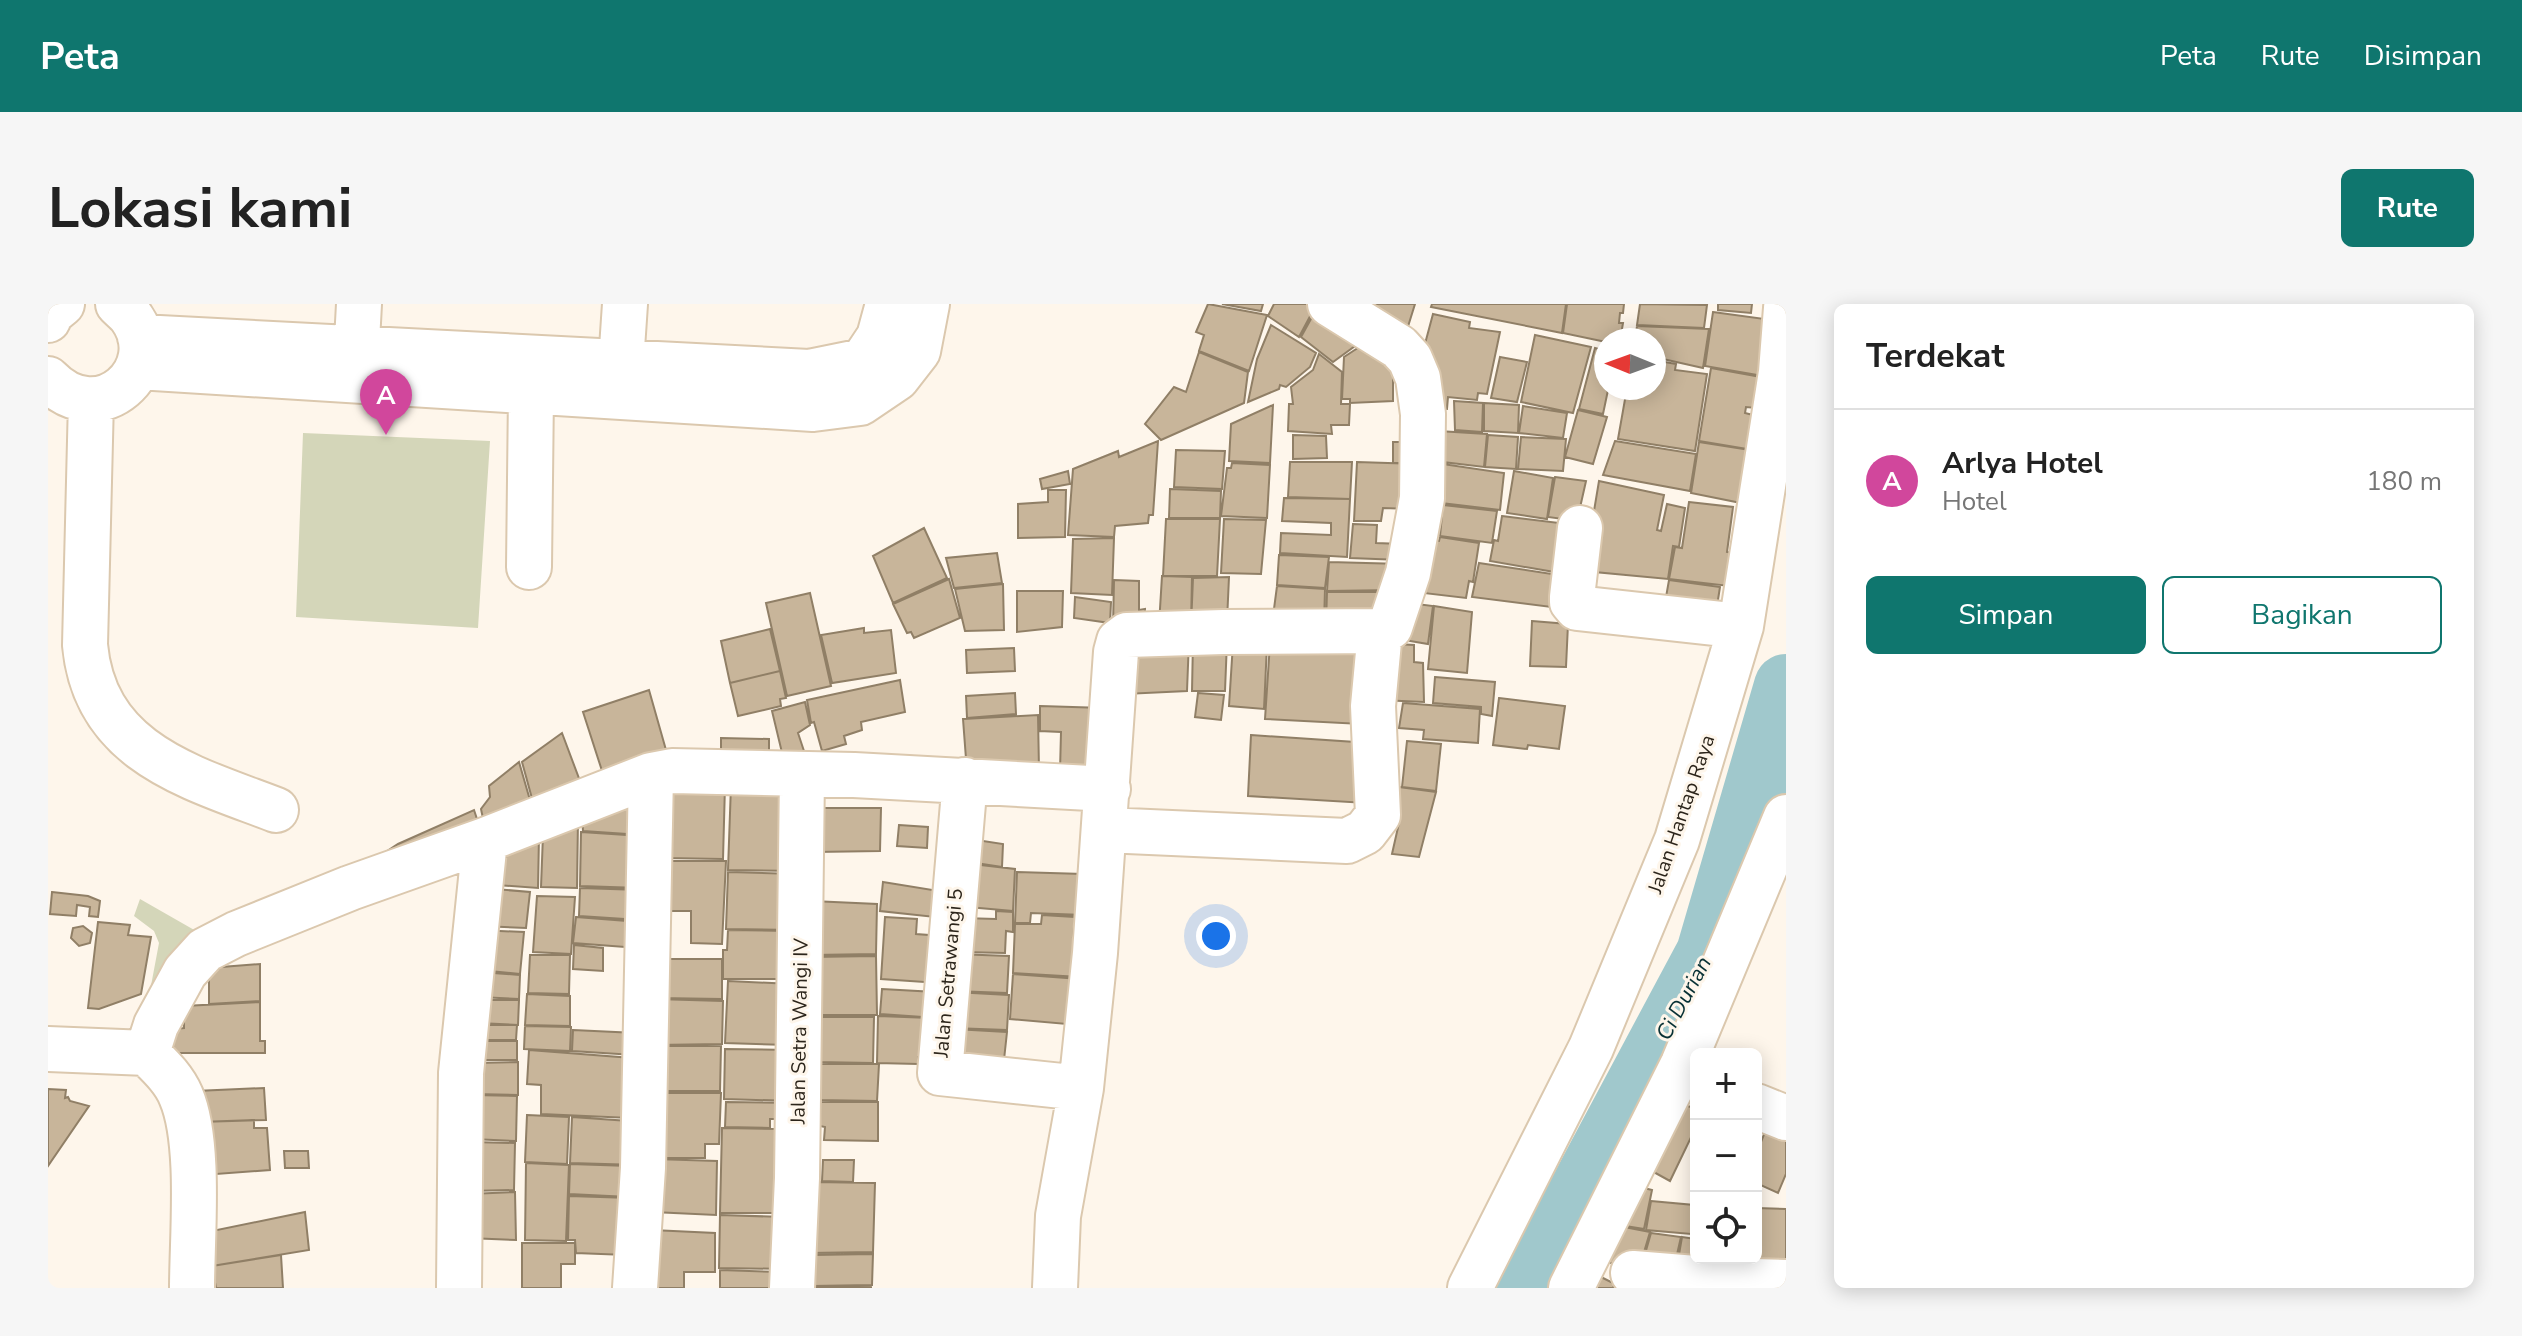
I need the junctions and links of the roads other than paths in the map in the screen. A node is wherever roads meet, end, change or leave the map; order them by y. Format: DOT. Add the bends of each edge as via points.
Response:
graph roads {
  1 [pos="359,304"];
  2 [pos="625,304"];
  3 [pos="888,304"];
  4 [pos="927,304"];
  5 [pos="1330,304"];
  6 [pos="1786,308"];
  7 [pos="132,336"];
  8 [pos="621,363"];
  9 [pos="356,365"];
  10 [pos="48,379"];
  11 [pos="531,392"];
  12 [pos="91,400"];
  13 [pos="1778,450"];
  14 [pos="1580,528"];
  15 [pos="529,567"];
  16 [pos="1741,626"];
  17 [pos="1380,631"];
  18 [pos="802,774"];
  19 [pos="651,775"];
  20 [pos="965,780"];
  21 [pos="276,810"];
  22 [pos="1106,810"];
  23 [pos="1786,817"];
  24 [pos="485,840"];
  25 [pos="1698,1048"];
  26 [pos="48,1049"];
  27 [pos="147,1053"];
  28 [pos="1690,1068"];
  29 [pos="1081,1088"];
  30 [pos="1762,1108"];
  31 [pos="1786,1118"];
  32 [pos="1633,1273"];
  33 [pos="1786,1282"];
  34 [pos="192,1288"];
  35 [pos="459,1288"];
  36 [pos="635,1288"];
  37 [pos="792,1288"];
  38 [pos="1055,1288"];
  39 [pos="1470,1288"];
  40 [pos="1571,1288"];
  1 -- 9 [label="street"];
  2 -- 8 [label="street"];
  3 -- 8 [label="street" via="879,337 863,361 809,372"];
  4 -- 11 [label="street" via="918,351 897,378 860,403 813,409"];
  5 -- 17 [label="street" via="1399,347 1418,378 1422,498 1408,573 1390,627"];
  6 -- 13 [label="street, Jalan Hantap Raya"];
  7 -- 9 [label="street"];
  7 -- 12 [label="street" via="127,385"];
  8 -- 9 [label="street"];
  9 -- 11 [label="street"];
  10 -- 12 [label="street" via="74,398"];
  11 -- 15 [label="street"];
  12 -- 21 [label="street" via="85,645 87,671 104,710 131,741 181,774"];
  13 -- 16 [label="street, Jalan Hantap Raya"];
  14 -- 16 [label="street" via="1572,597 1577,608"];
  16 -- 39 [label="street, Jalan Hantap Raya" via="1677,840 1609,1007"];
  17 -- 22 [label="street" via="1127,635 1116,652"];
  17 -- 22 [label="street" via="1373,706 1378,815 1365,832 1347,841"];
  18 -- 19 [label="street"];
  18 -- 20 [label="street"];
  18 -- 37 [label="street, Jalan Setra Wangi IV"];
  19 -- 24 [label="street"];
  19 -- 36 [label="street" via="643,1168"];
  20 -- 22 [label="street"];
  20 -- 29 [label="street, Jalan Setrawangi 5" via="940,1073"];
  22 -- 29 [label="street"];
  23 -- 25 [label="street"];
  24 -- 27 [label="street" via="350,888 205,950 185,972"];
  24 -- 35 [label="street" via="461,1073"];
  26 -- 27 [label="street"];
  27 -- 34 [label="street" via="182,1097 191,1133"];
  28 -- 40 [label="street"];
  29 -- 38 [label="street" via="1058,1216"];
  30 -- 31 [label="street"];
  32 -- 33 [label="street"];
}
